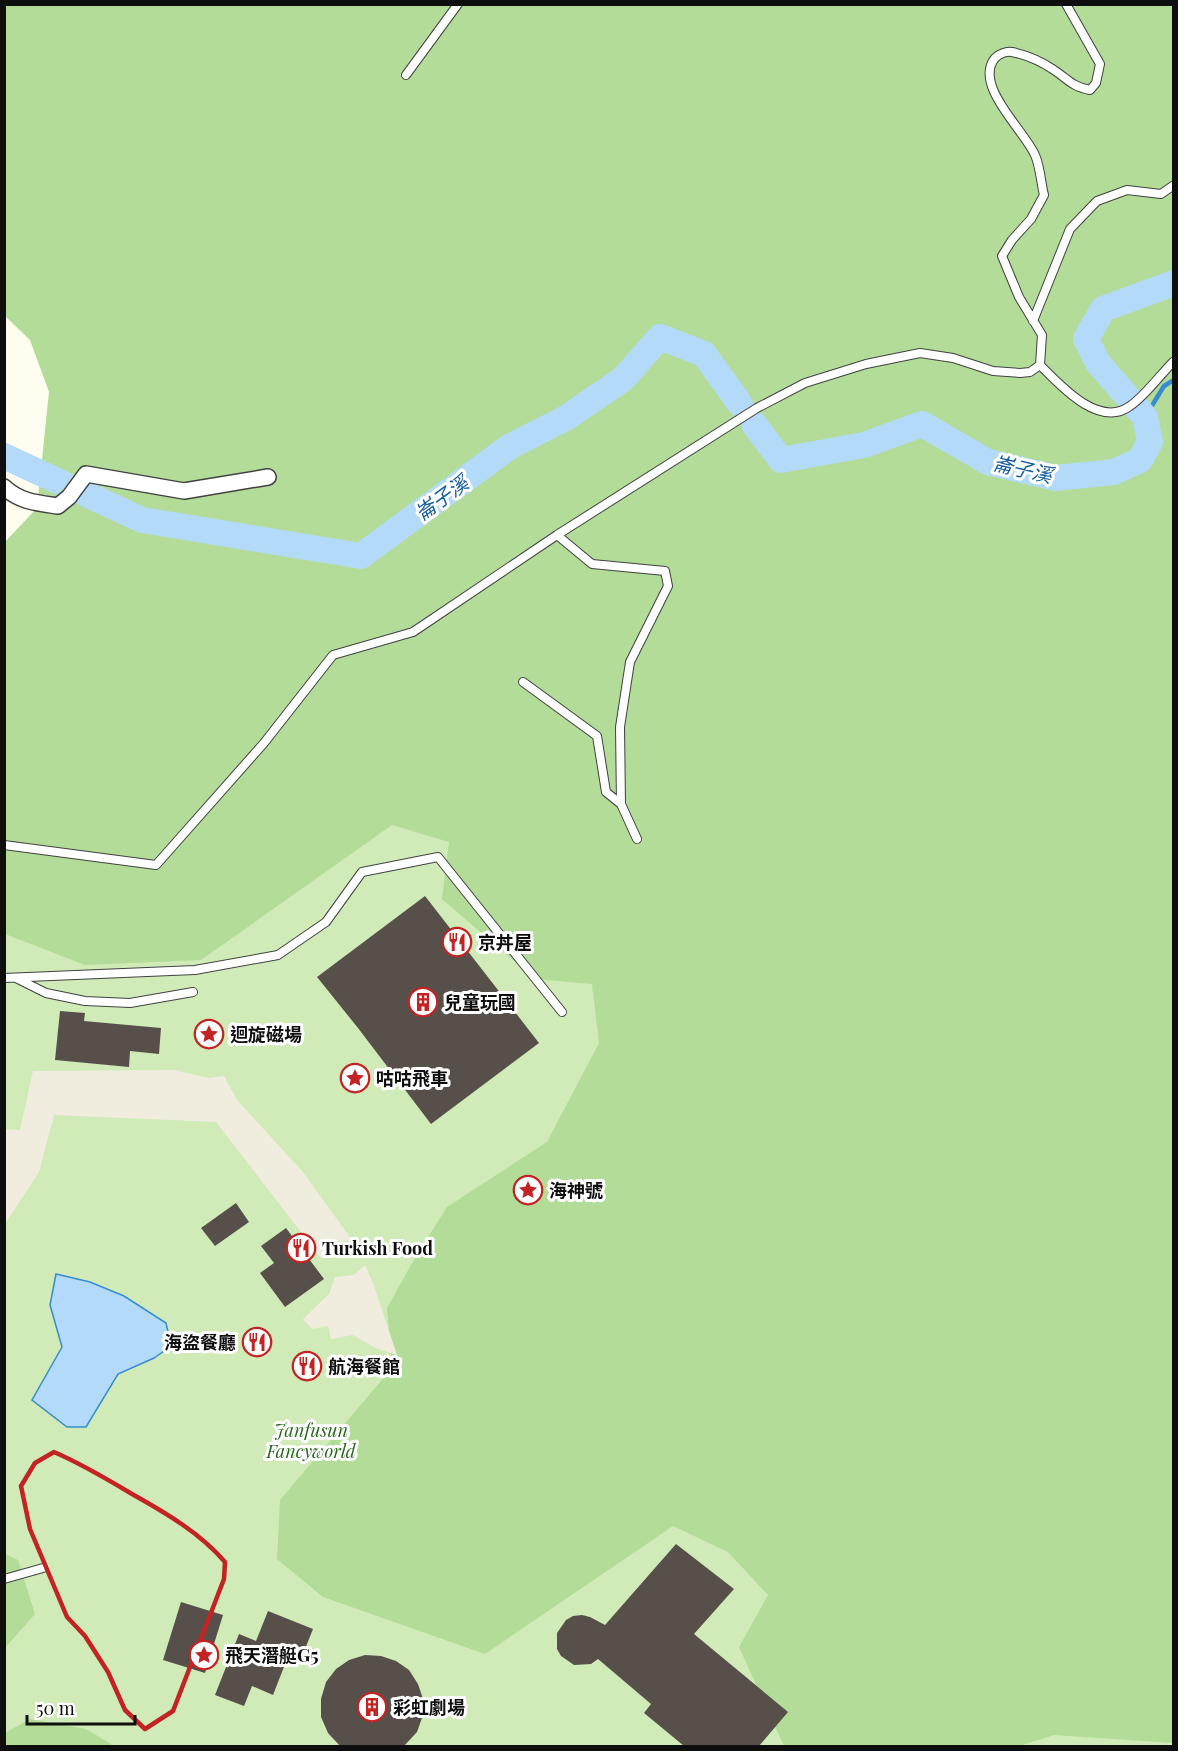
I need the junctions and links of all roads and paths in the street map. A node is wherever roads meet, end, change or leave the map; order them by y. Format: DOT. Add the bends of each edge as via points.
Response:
graph roads {
  1 [pos="458,4"];
  2 [pos="1066,4"];
  3 [pos="406,75"];
  4 [pos="1173,185"];
  5 [pos="1033,321"];
  6 [pos="1173,362"];
  7 [pos="1040,365"];
  8 [pos="268,477"];
  9 [pos="4,487"];
  10 [pos="557,535"];
  11 [pos="523,682"];
  12 [pos="621,804"];
  13 [pos="637,839"];
  14 [pos="4,844"];
  15 [pos="4,978"];
  16 [pos="15,978"];
  17 [pos="193,992"];
  18 [pos="562,1012"];
  19 [pos="43,1568"];
  20 [pos="4,1579"];
  1 -- 3 [label="lane"];
  2 -- 5 [label="lane" via="1100,64 1096,83 1090,90 1075,87 1032,58 1009,51 997,56 989,68 998,98 1035,155 1044,195 1002,256"];
  4 -- 5 [label="lane" via="1161,194 1127,190 1097,201 1070,229"];
  5 -- 7 [label="lane" via="1042,335"];
  6 -- 7 [label="lane" via="1130,407 1106,413 1072,398"];
  7 -- 10 [label="lane" via="1020,374 920,353 805,383 757,408"];
  8 -- 9 [label="street" via="184,491 86,474 58,506 31,503"];
  10 -- 12 [label="lane" via="592,564 664,572 668,586 630,662 620,727"];
  10 -- 14 [label="lane" via="413,632 333,655 264,743 156,865"];
  11 -- 12 [label="lane" via="597,736 606,792"];
  12 -- 13 [label="lane"];
  15 -- 16 [label="lane"];
  16 -- 17 [label="lane" via="46,993 85,1001 130,1003"];
  16 -- 18 [label="lane" via="195,970 278,955 326,922 362,872 438,857"];
  19 -- 20 [label="lane"];
}
